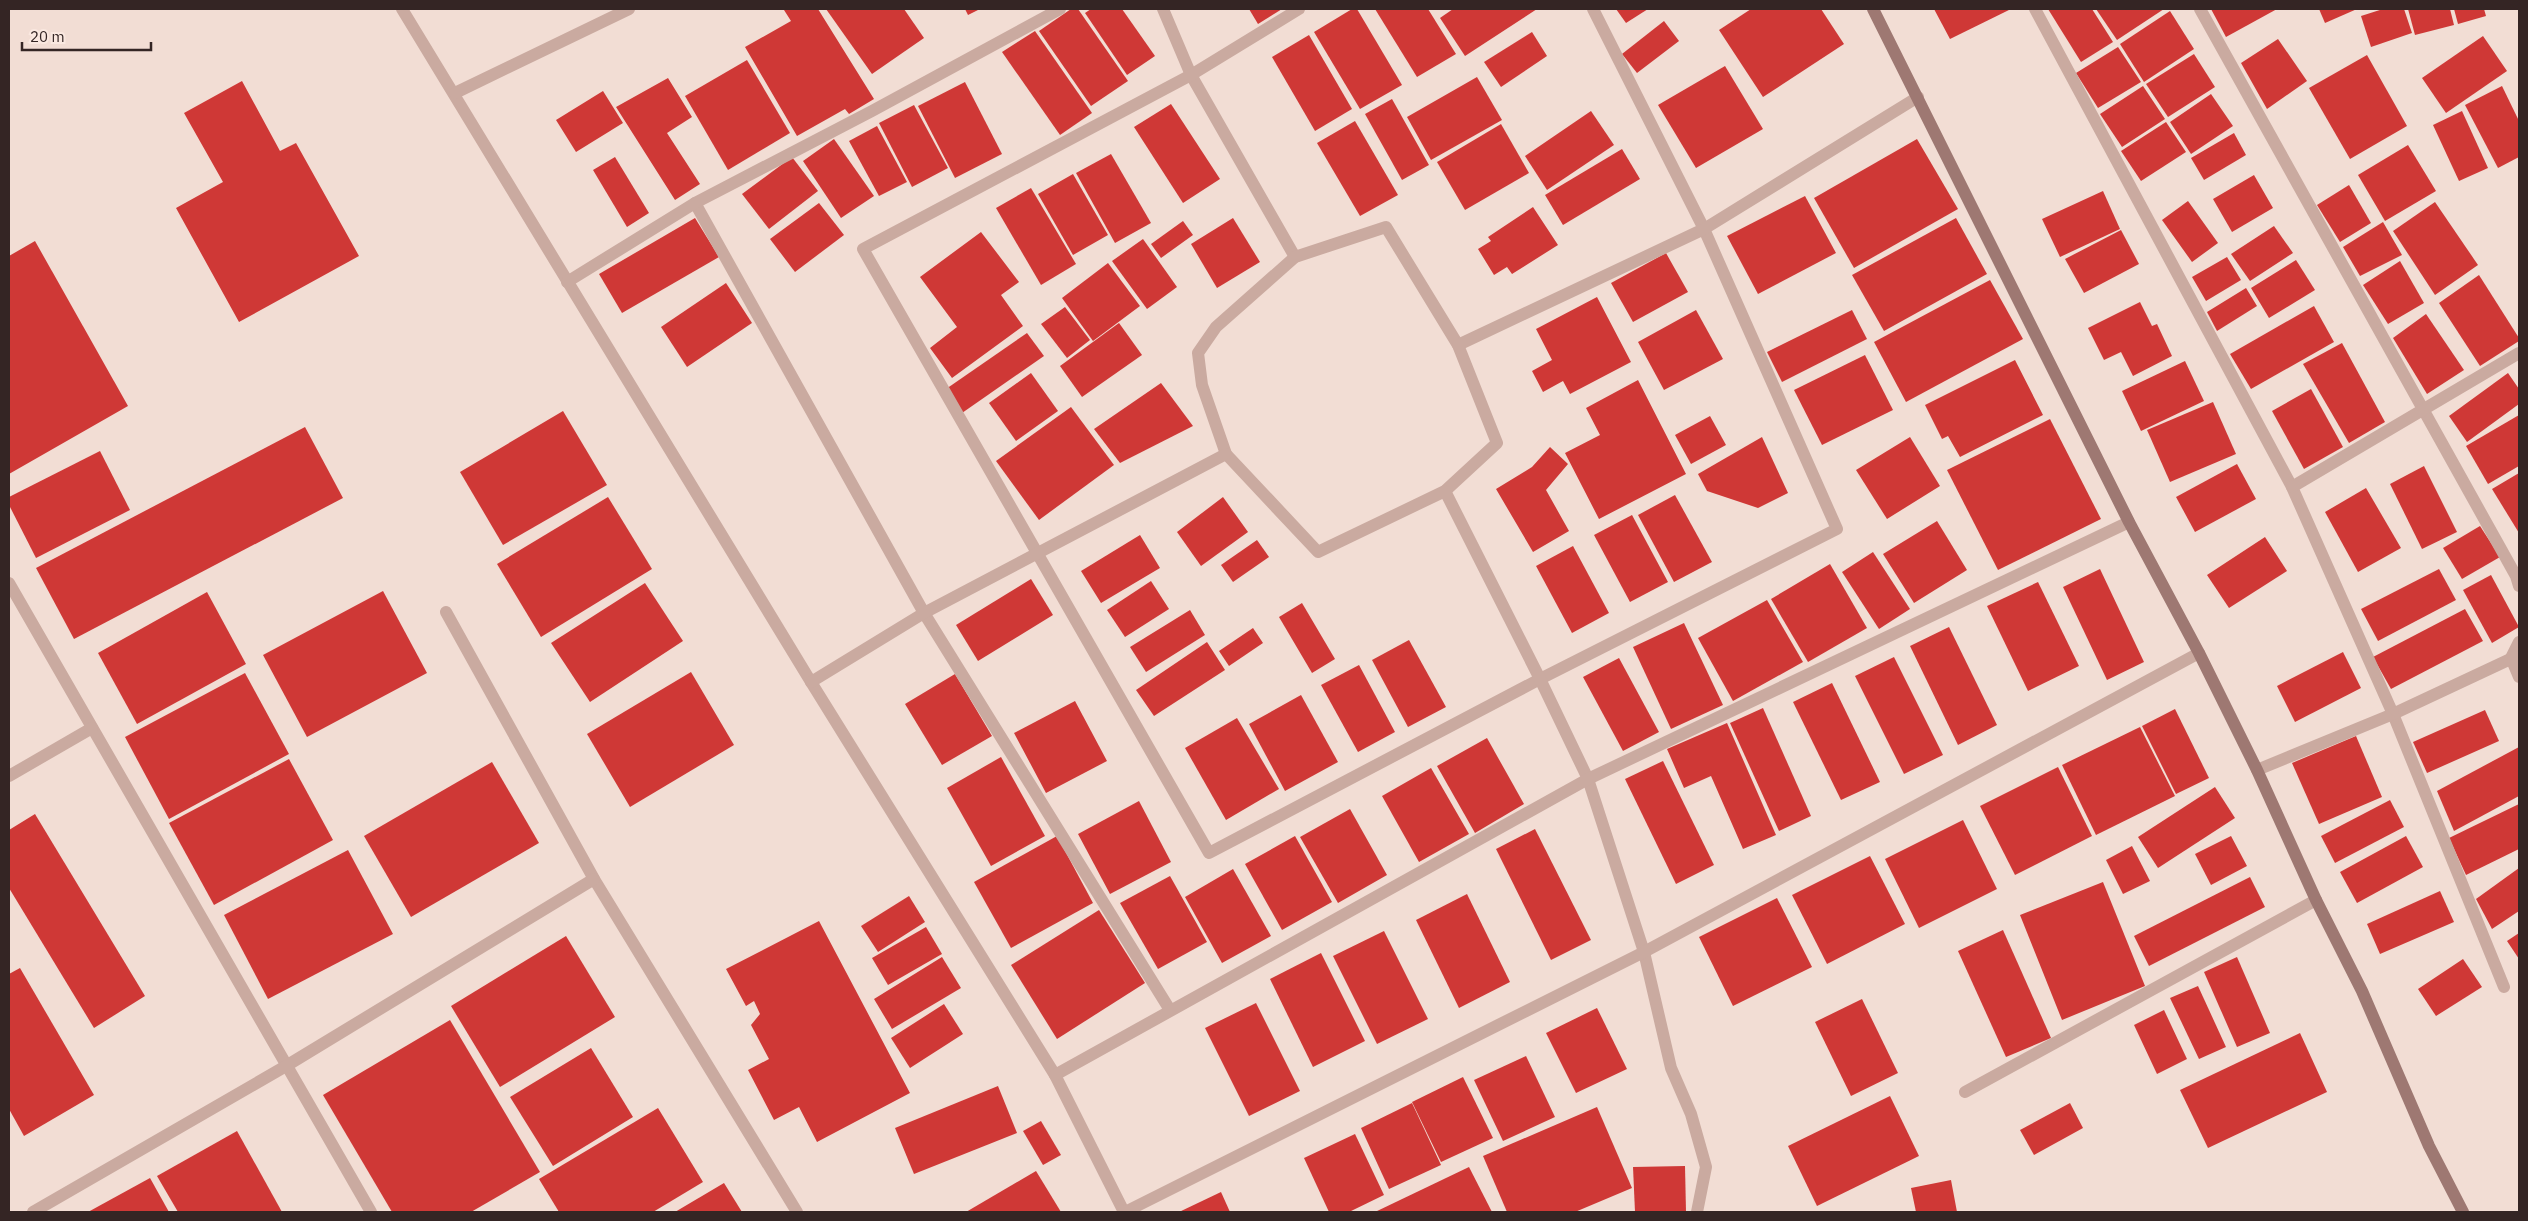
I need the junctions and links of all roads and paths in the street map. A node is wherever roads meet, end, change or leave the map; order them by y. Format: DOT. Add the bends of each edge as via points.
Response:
graph roads {
  1 [pos="402,9"];
  2 [pos="629,9"];
  3 [pos="1060,9"];
  4 [pos="1163,9"];
  5 [pos="1299,9"];
  6 [pos="1592,9"];
  7 [pos="1874,9"];
  8 [pos="2035,9"];
  9 [pos="2200,9"];
  10 [pos="1190,75"];
  11 [pos="455,93"];
  12 [pos="1918,97"];
  13 [pos="695,203"];
  14 [pos="1704,229"];
  15 [pos="1295,257"];
  16 [pos="567,282"];
  17 [pos="1458,345"];
  18 [pos="2519,353"];
  19 [pos="2423,411"];
  20 [pos="1226,454"];
  21 [pos="2292,487"];
  22 [pos="1445,491"];
  23 [pos="2129,522"];
  24 [pos="1038,553"];
  25 [pos="9,583"];
  26 [pos="2519,586"];
  27 [pos="446,612"];
  28 [pos="924,613"];
  29 [pos="2519,642"];
  30 [pos="2199,653"];
  31 [pos="2515,657"];
  32 [pos="2519,677"];
  33 [pos="1540,679"];
  34 [pos="812,682"];
  35 [pos="2393,714"];
  36 [pos="92,728"];
  37 [pos="2257,770"];
  38 [pos="9,776"];
  39 [pos="1588,779"];
  40 [pos="594,879"];
  41 [pos="2316,900"];
  42 [pos="1644,952"];
  43 [pos="2504,987"];
  44 [pos="1170,1010"];
  45 [pos="286,1066"];
  46 [pos="1055,1075"];
  47 [pos="1965,1092"];
  48 [pos="33,1212"];
  49 [pos="371,1212"];
  50 [pos="797,1212"];
  51 [pos="1124,1212"];
  52 [pos="1697,1212"];
  53 [pos="2463,1212"];
  1 -- 11 [label="street"];
  2 -- 11 [label="street"];
  3 -- 13 [label="street"];
  4 -- 10 [label="street"];
  5 -- 10 [label="street"];
  6 -- 14 [label="street"];
  7 -- 12 [label="street"];
  8 -- 21 [label="street"];
  9 -- 19 [label="street"];
  10 -- 15 [label="street"];
  10 -- 24 [label="street" via="863,249"];
  11 -- 16 [label="street"];
  12 -- 14 [label="street"];
  12 -- 23 [label="street"];
  13 -- 16 [label="street"];
  13 -- 28 [label="street"];
  14 -- 17 [label="street"];
  14 -- 33 [label="street" via="1837,529"];
  15 -- 17 [label="street" via="1386,227"];
  15 -- 20 [label="street" via="1216,327 1198,353 1202,385"];
  16 -- 34 [label="street"];
  17 -- 22 [label="street" via="1497,443"];
  18 -- 19 [label="street"];
  19 -- 21 [label="street"];
  19 -- 26 [label="street"];
  20 -- 22 [label="street" via="1318,552"];
  20 -- 24 [label="street"];
  21 -- 35 [label="street"];
  22 -- 33 [label="street"];
  23 -- 30 [label="street"];
  23 -- 39 [label="street"];
  24 -- 28 [label="street"];
  24 -- 33 [label="street" via="1209,853"];
  25 -- 36 [label="street"];
  27 -- 40 [label="street"];
  28 -- 34 [label="street"];
  28 -- 44 [label="street"];
  29 -- 31 [label="street"];
  30 -- 37 [label="street"];
  30 -- 42 [label="street"];
  31 -- 32 [label="street"];
  31 -- 35 [label="street"];
  33 -- 39 [label="street"];
  34 -- 46 [label="street"];
  35 -- 37 [label="street"];
  35 -- 43 [label="street"];
  36 -- 38 [label="street"];
  36 -- 45 [label="street"];
  37 -- 41 [label="street"];
  39 -- 42 [label="street"];
  39 -- 44 [label="street"];
  40 -- 45 [label="street"];
  40 -- 50 [label="street"];
  41 -- 47 [label="street"];
  41 -- 53 [label="street" via="2362,991 2428,1146"];
  42 -- 51 [label="street"];
  42 -- 52 [label="street" via="1671,1068 1691,1114 1706,1167"];
  44 -- 46 [label="street"];
  45 -- 48 [label="street"];
  45 -- 49 [label="street"];
  46 -- 51 [label="street"];
}
